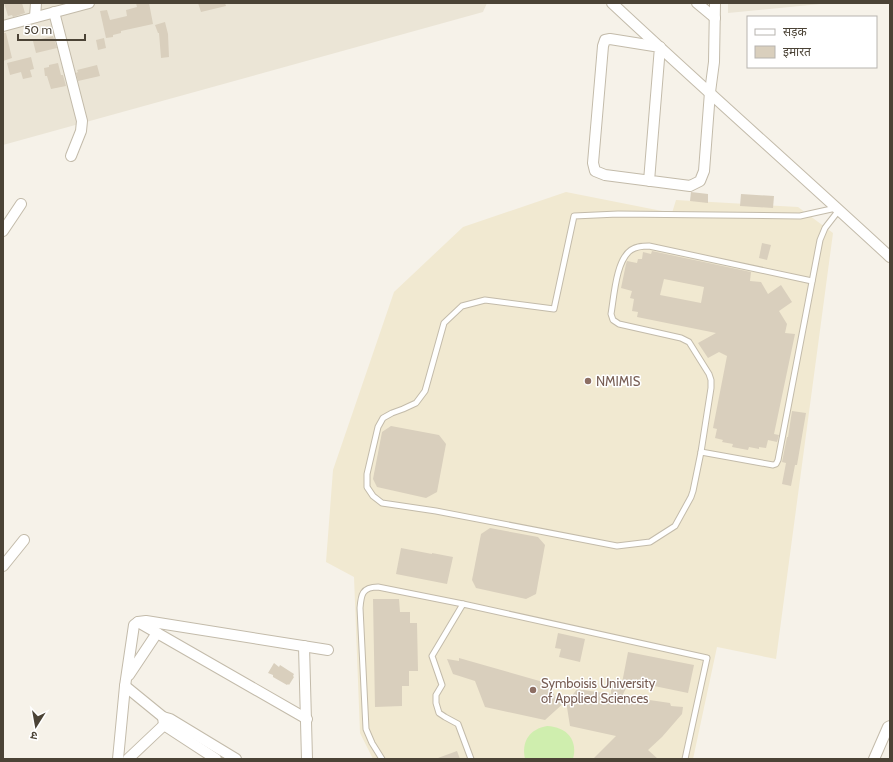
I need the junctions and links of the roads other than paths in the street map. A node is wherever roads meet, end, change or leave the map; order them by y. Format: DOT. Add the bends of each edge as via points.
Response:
graph roads {
  1 [pos="36,3"];
  2 [pos="89,3"];
  3 [pos="612,3"];
  4 [pos="697,3"];
  5 [pos="715,3"];
  6 [pos="54,12"];
  7 [pos="35,17"];
  8 [pos="715,18"];
  9 [pos="3,26"];
  10 [pos="660,47"];
  11 [pos="710,92"];
  12 [pos="71,156"];
  13 [pos="649,181"];
  14 [pos="21,204"];
  15 [pos="838,209"];
  16 [pos="3,231"];
  17 [pos="890,257"];
  18 [pos="812,281"];
  19 [pos="701,452"];
  20 [pos="24,540"];
  21 [pos="3,566"];
  22 [pos="463,604"];
  23 [pos="138,622"];
  24 [pos="157,633"];
  25 [pos="304,646"];
  26 [pos="328,650"];
  27 [pos="126,682"];
  28 [pos="307,719"];
  29 [pos="163,721"];
  30 [pos="890,726"];
  31 [pos="211,743"];
  32 [pos="202,756"];
  33 [pos="118,759"];
  34 [pos="128,759"];
  35 [pos="216,759"];
  36 [pos="236,759"];
  37 [pos="308,759"];
  38 [pos="382,759"];
  39 [pos="471,759"];
  40 [pos="685,759"];
  41 [pos="874,759"];
  1 -- 7 [label="street"];
  2 -- 6 [label="street"];
  3 -- 10 [label="street"];
  4 -- 8 [label="street"];
  5 -- 8 [label="street"];
  6 -- 7 [label="street"];
  6 -- 12 [label="street" via="82,121 81,131"];
  7 -- 9 [label="street"];
  8 -- 11 [label="street"];
  10 -- 11 [label="street"];
  10 -- 13 [label="street"];
  10 -- 13 [label="street" via="605,40 593,163 595,170 605,175"];
  11 -- 13 [label="street" via="704,171 700,181 690,186"];
  11 -- 15 [label="street"];
  14 -- 16 [label="street"];
  15 -- 17 [label="street"];
  15 -- 18 [label="lane" via="820,240"];
  15 -- 19 [label="lane" via="800,216 574,216 554,309 485,300 462,306 444,323 425,391 416,403 384,418 378,427 367,474 368,487 373,496 382,502 617,546 650,542 675,526 693,491"];
  18 -- 19 [label="lane" via="776,464"];
  18 -- 19 [label="lane" via="649,246 640,246 625,256 618,272 611,314 613,320 619,324 689,342 709,374 711,388"];
  20 -- 21 [label="street"];
  22 -- 38 [label="lane" via="378,587 364,591 360,598 366,729"];
  22 -- 39 [label="lane" via="432,656 442,685 436,695 439,712 458,724"];
  22 -- 40 [label="lane" via="707,658"];
  23 -- 24 [label="street"];
  23 -- 25 [label="street" via="146,620"];
  23 -- 27 [label="street" via="134,625"];
  24 -- 27 [label="street"];
  24 -- 28 [label="street"];
  25 -- 26 [label="street"];
  25 -- 28 [label="street"];
  27 -- 29 [label="street"];
  27 -- 33 [label="street"];
  28 -- 37 [label="street"];
  29 -- 31 [label="street" via="170,719"];
  29 -- 32 [label="street"];
  29 -- 34 [label="street"];
  30 -- 41 [label="street"];
  31 -- 32 [label="street"];
  31 -- 36 [label="street"];
  32 -- 35 [label="street"];
}
